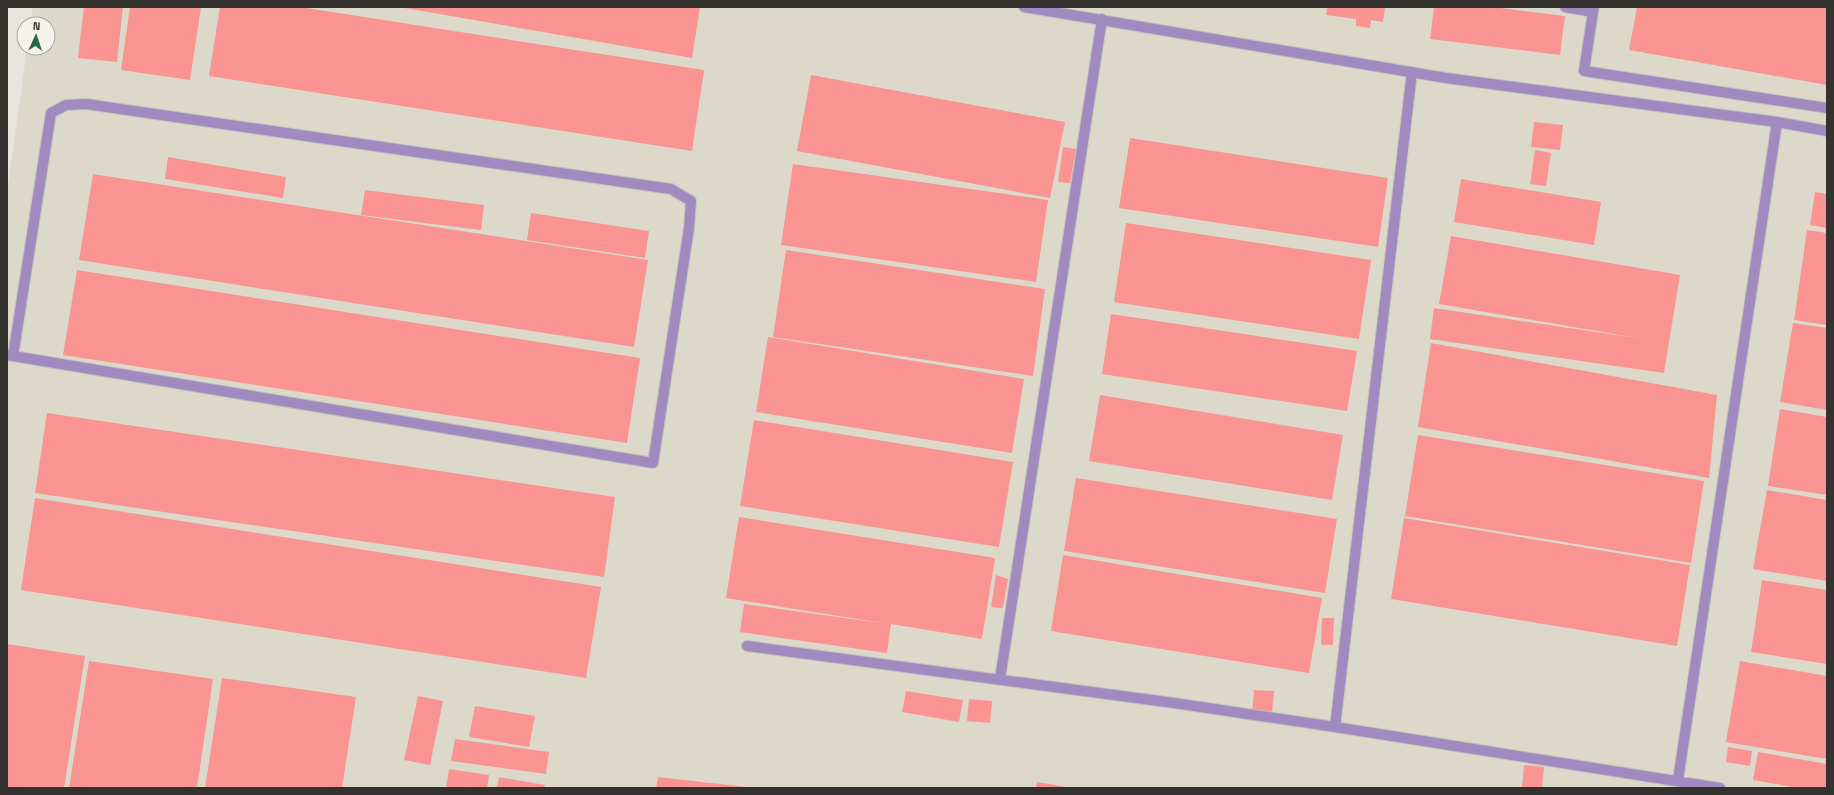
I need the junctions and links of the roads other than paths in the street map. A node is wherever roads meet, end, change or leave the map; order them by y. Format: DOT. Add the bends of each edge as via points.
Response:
graph roads {
  1 [pos="1024,7"];
  2 [pos="1565,7"];
  3 [pos="1594,9"];
  4 [pos="1102,19"];
  5 [pos="1412,72"];
  6 [pos="1827,108"];
  7 [pos="1777,122"];
  8 [pos="1827,131"];
  9 [pos="10,355"];
  10 [pos="747,646"];
  11 [pos="1000,679"];
  12 [pos="1336,727"];
  13 [pos="1678,780"];
  14 [pos="1720,788"];
  1 -- 4 [label="lane"];
  2 -- 3 [label="lane"];
  3 -- 6 [label="lane" via="1584,71"];
  4 -- 5 [label="lane"];
  4 -- 11 [label="lane"];
  5 -- 7 [label="lane"];
  5 -- 12 [label="lane"];
  7 -- 8 [label="lane"];
  7 -- 13 [label="lane"];
  9 -- 9 [label="lane" via="51,113 66,105 86,104 671,189 690,201 689,228 653,463"];
  10 -- 11 [label="lane"];
  11 -- 12 [label="lane"];
  12 -- 13 [label="lane"];
  13 -- 14 [label="lane"];
}
